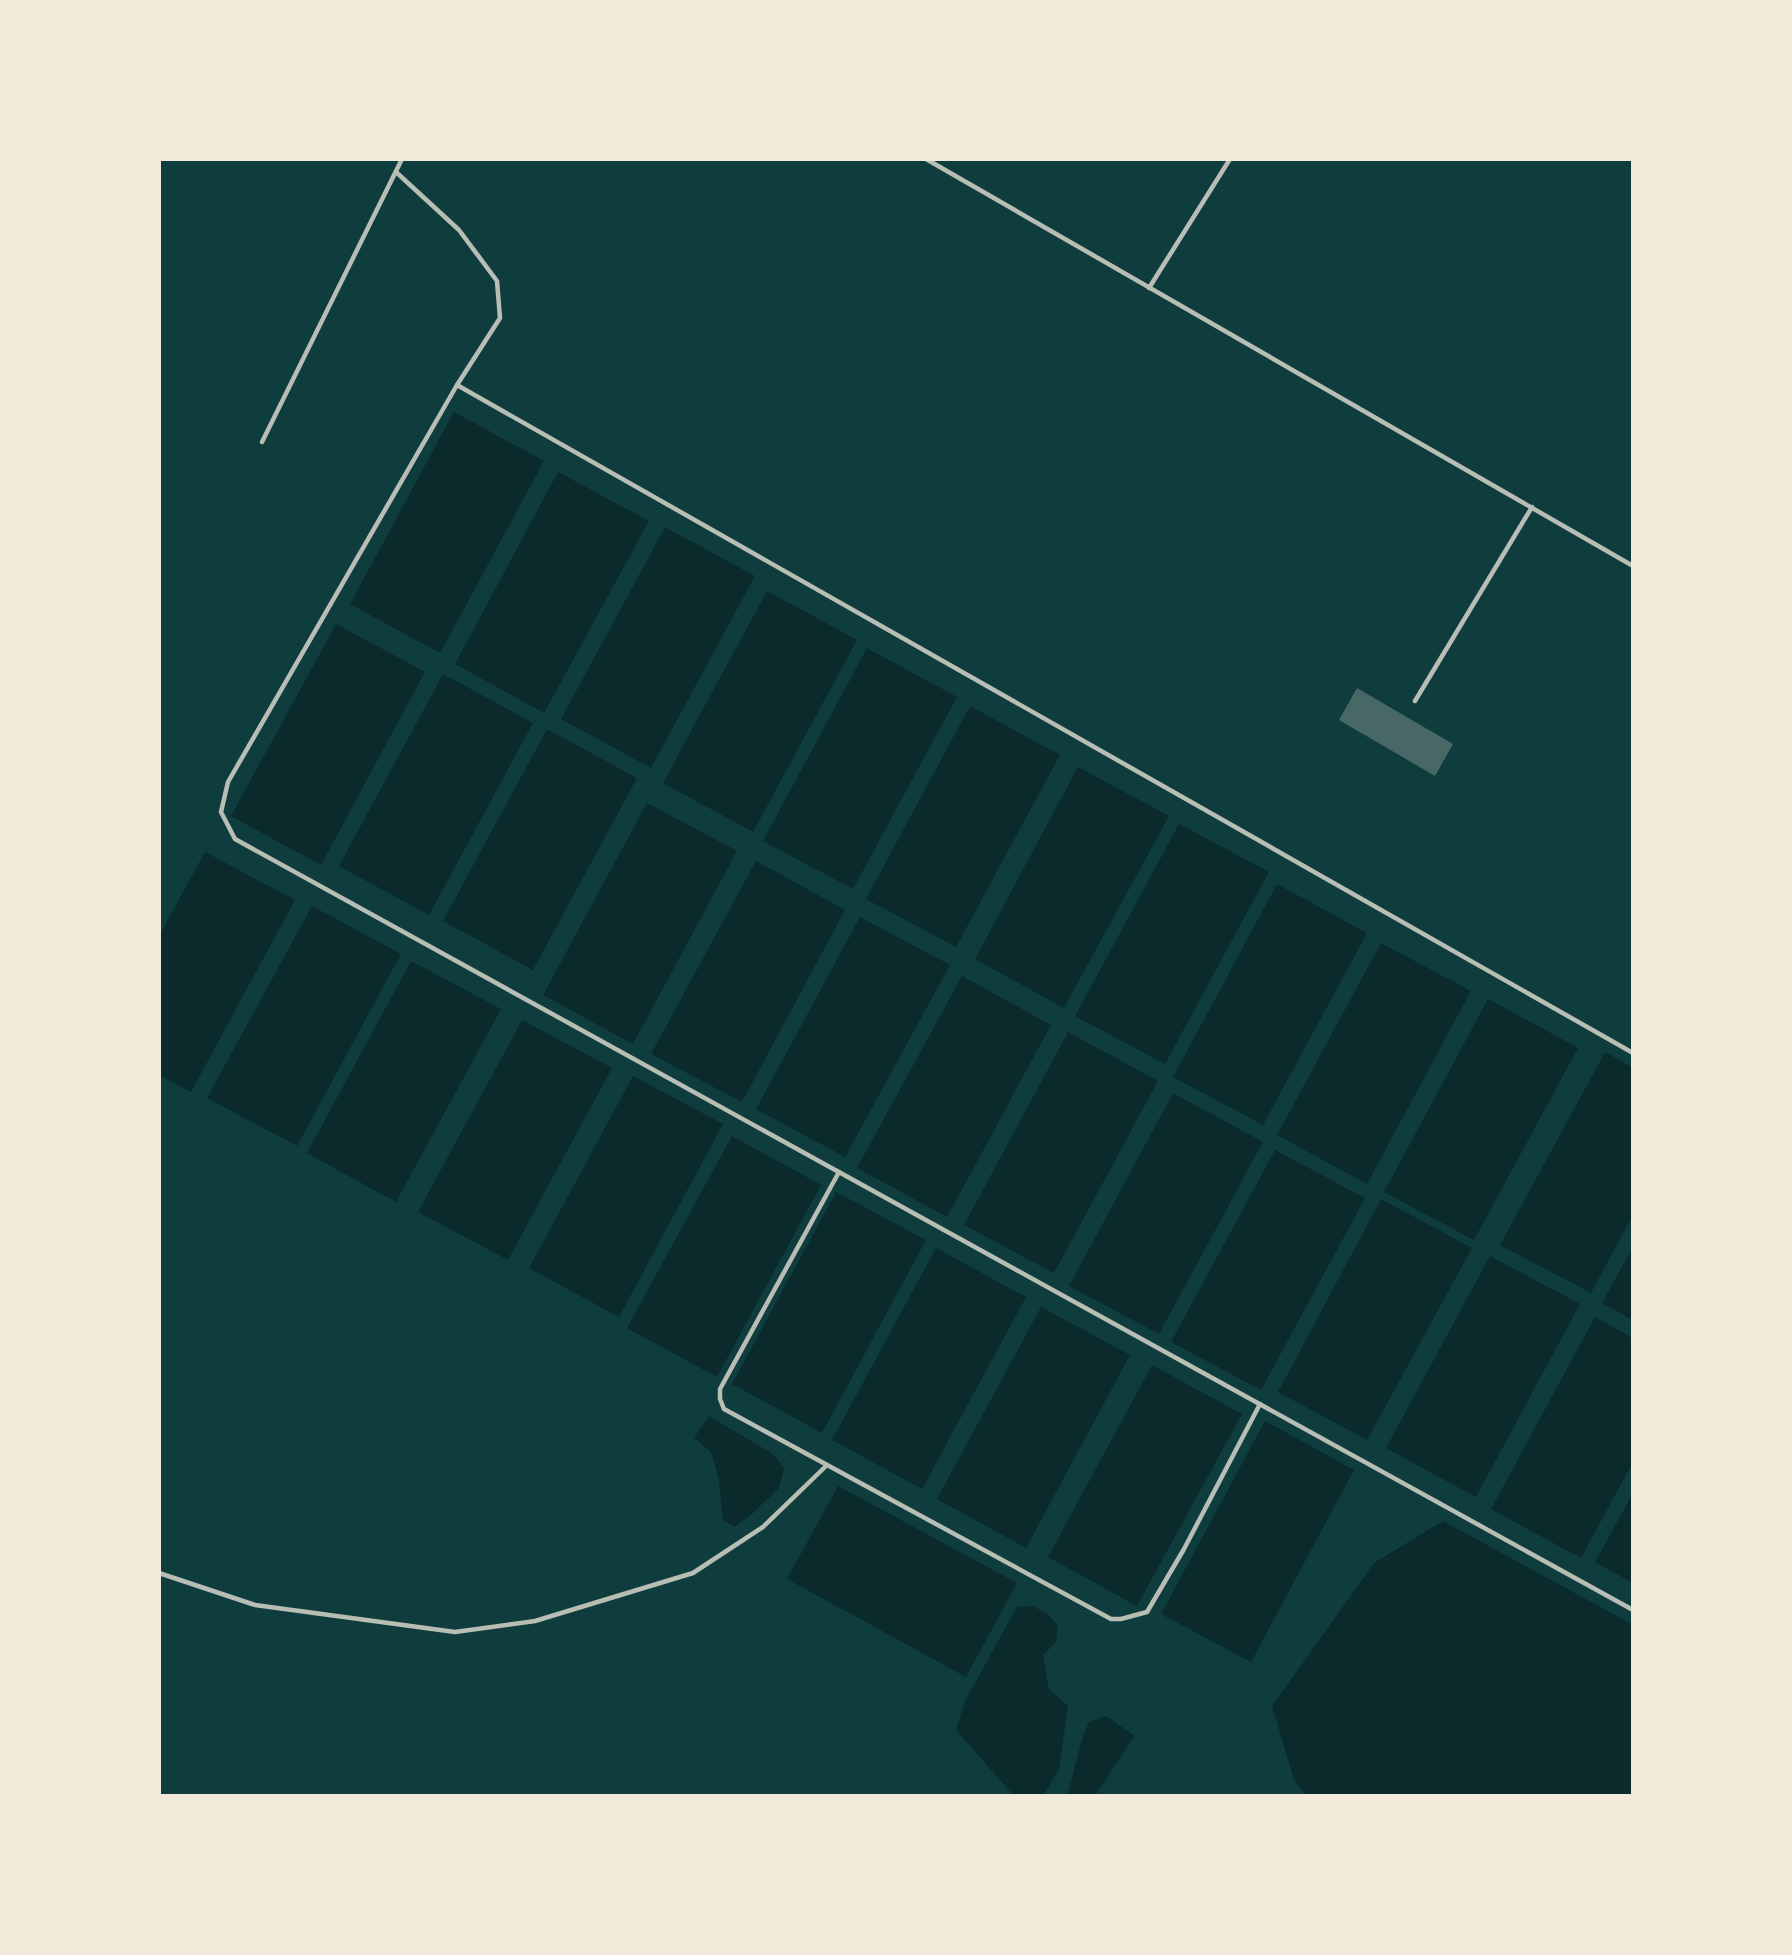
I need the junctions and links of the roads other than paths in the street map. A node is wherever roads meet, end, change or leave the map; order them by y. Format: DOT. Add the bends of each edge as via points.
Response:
graph roads {
  1 [pos="402,159"];
  2 [pos="926,159"];
  3 [pos="1230,159"];
  4 [pos="396,172"];
  5 [pos="1149,288"];
  6 [pos="457,385"];
  7 [pos="262,442"];
  8 [pos="1532,508"];
  9 [pos="1633,566"];
  10 [pos="1415,701"];
  11 [pos="1633,1053"];
  12 [pos="839,1172"];
  13 [pos="1260,1404"];
  14 [pos="825,1466"];
  15 [pos="159,1573"];
  16 [pos="1633,1610"];
  1 -- 4 [label="lane"];
  2 -- 5 [label="lane"];
  3 -- 5 [label="lane"];
  4 -- 6 [label="lane" via="459,230 497,281 500,318"];
  4 -- 7 [label="lane"];
  5 -- 8 [label="lane"];
  6 -- 11 [label="lane"];
  6 -- 12 [label="lane" via="228,782 221,811 235,839"];
  8 -- 9 [label="lane"];
  8 -- 10 [label="lane"];
  12 -- 13 [label="lane"];
  12 -- 14 [label="lane" via="720,1389 724,1409"];
  13 -- 14 [label="lane" via="1147,1612 1121,1619 1111,1619"];
  13 -- 16 [label="lane"];
  14 -- 15 [label="lane" via="763,1527 693,1573 536,1621 455,1632 256,1605"];
}
